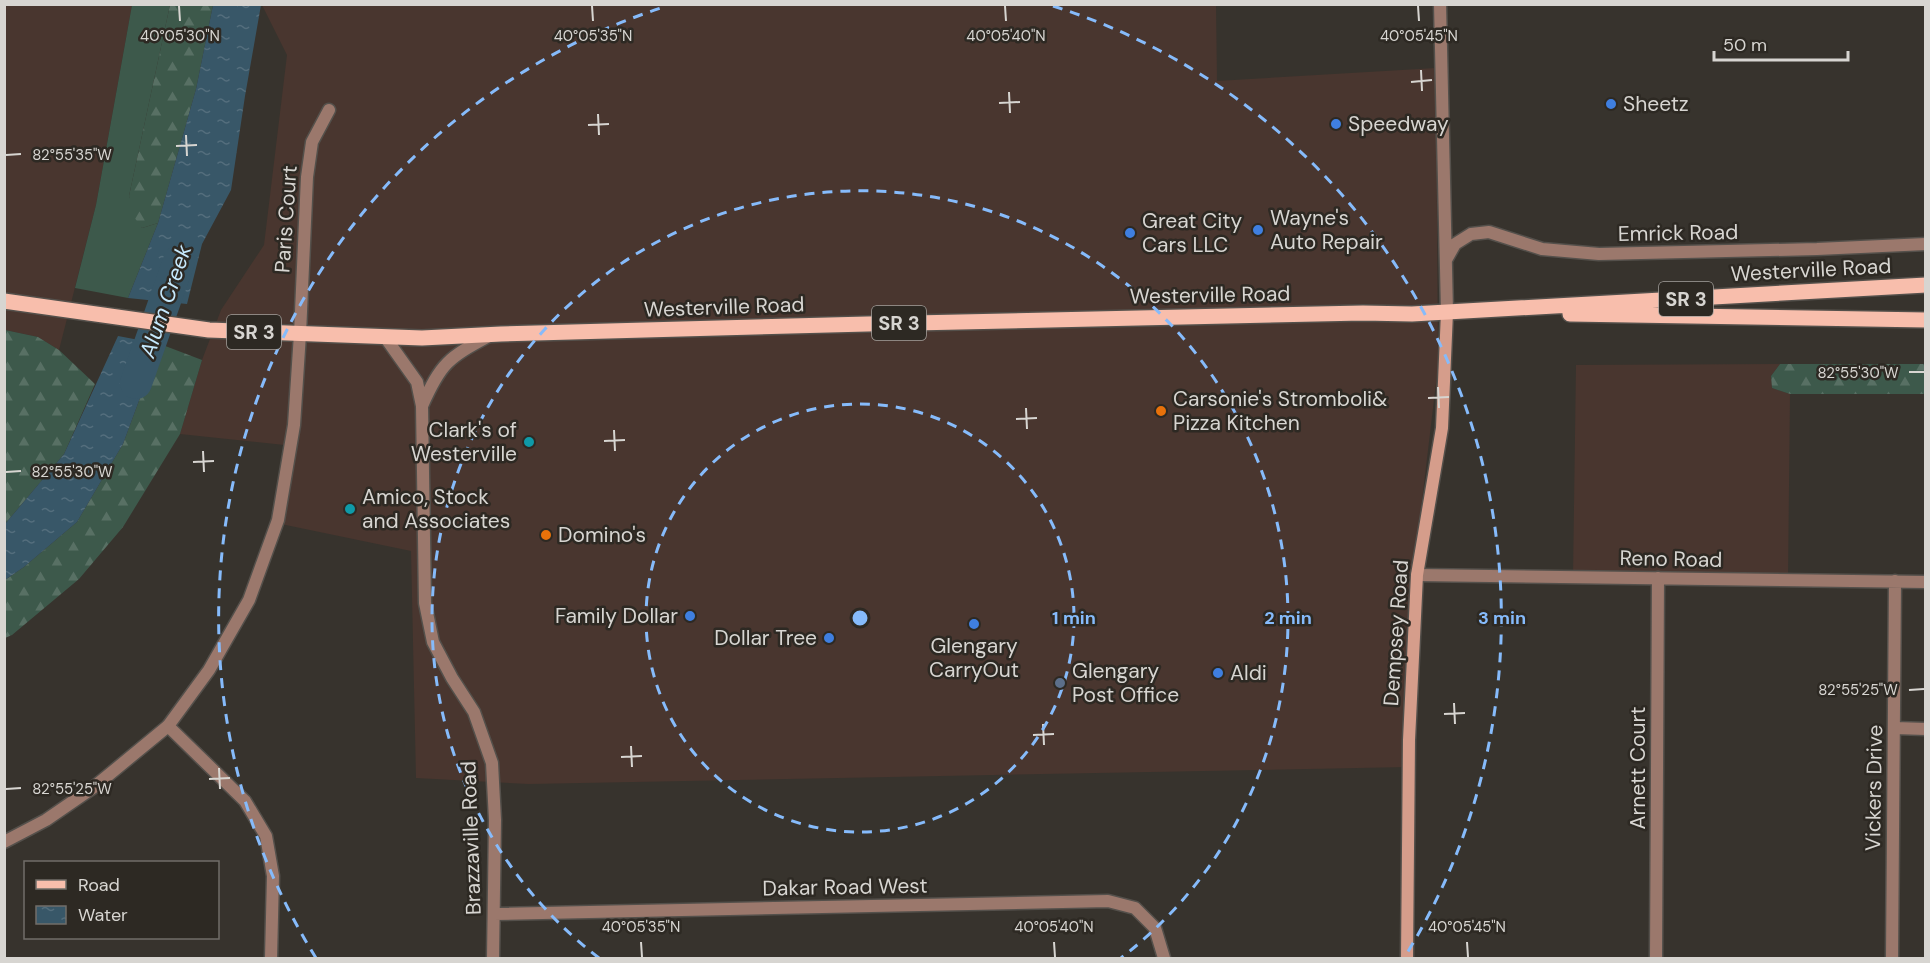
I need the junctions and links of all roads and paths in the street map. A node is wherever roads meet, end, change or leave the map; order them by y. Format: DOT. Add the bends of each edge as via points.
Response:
graph roads {
  1 [pos="1440,4"];
  2 [pos="329,110"];
  3 [pos="1926,244"];
  4 [pos="1446,260"];
  5 [pos="1926,285"];
  6 [pos="4,301"];
  7 [pos="1447,312"];
  8 [pos="1926,320"];
  9 [pos="300,334"];
  10 [pos="490,335"];
  11 [pos="385,337"];
  12 [pos="422,406"];
  13 [pos="1416,575"];
  14 [pos="1658,578"];
  15 [pos="1895,581"];
  16 [pos="1926,582"];
  17 [pos="168,726"];
  18 [pos="1895,728"];
  19 [pos="1926,729"];
  20 [pos="4,842"];
  21 [pos="494,914"];
  22 [pos="271,958"];
  23 [pos="494,958"];
  24 [pos="1164,958"];
  25 [pos="1407,958"];
  26 [pos="1656,958"];
  27 [pos="1892,958"];
  1 -- 4 [label="street"];
  2 -- 9 [label="street, Paris Court" via="312,142 307,177"];
  3 -- 4 [label="street, Emrick Road" via="1599,254 1542,249 1489,232 1471,234 1455,244"];
  4 -- 7 [label="street"];
  5 -- 7 [label="main road, Westerville Road / SR 3"];
  6 -- 9 [label="main road, Westerville Road / SR 3" via="209,330"];
  7 -- 8 [label="main road, Westerville Road / SR 3"];
  7 -- 10 [label="main road, Westerville Road / SR 3"];
  7 -- 13 [label="main road, Dempsey Road" via="1442,428"];
  9 -- 11 [label="main road, Westerville Road / SR 3"];
  9 -- 17 [label="street, Paris Court" via="294,425 278,520 249,600 209,670"];
  10 -- 11 [label="main road, Westerville Road / SR 3"];
  10 -- 12 [label="street, Brazzaville Road" via="449,359 435,377"];
  11 -- 12 [label="street, Brazzaville Road" via="417,382"];
  12 -- 21 [label="street, Brazzaville Road" via="425,603 433,642 474,712 492,763"];
  13 -- 14 [label="street, Reno Road"];
  13 -- 25 [label="main road, Dempsey Road" via="1409,740"];
  14 -- 15 [label="street, Reno Road"];
  14 -- 26 [label="street, Arnett Court"];
  15 -- 16 [label="street, Reno Road"];
  15 -- 18 [label="street, Vickers Drive"];
  17 -- 20 [label="street, Paris Court" via="94,787 46,820"];
  17 -- 22 [label="street" via="245,801 266,836 273,876"];
  18 -- 19 [label="street"];
  18 -- 27 [label="street, Vickers Drive"];
  21 -- 23 [label="street, Brazzaville Road"];
  21 -- 24 [label="street, Dakar Road West" via="1108,901 1135,908 1155,928"];
}
